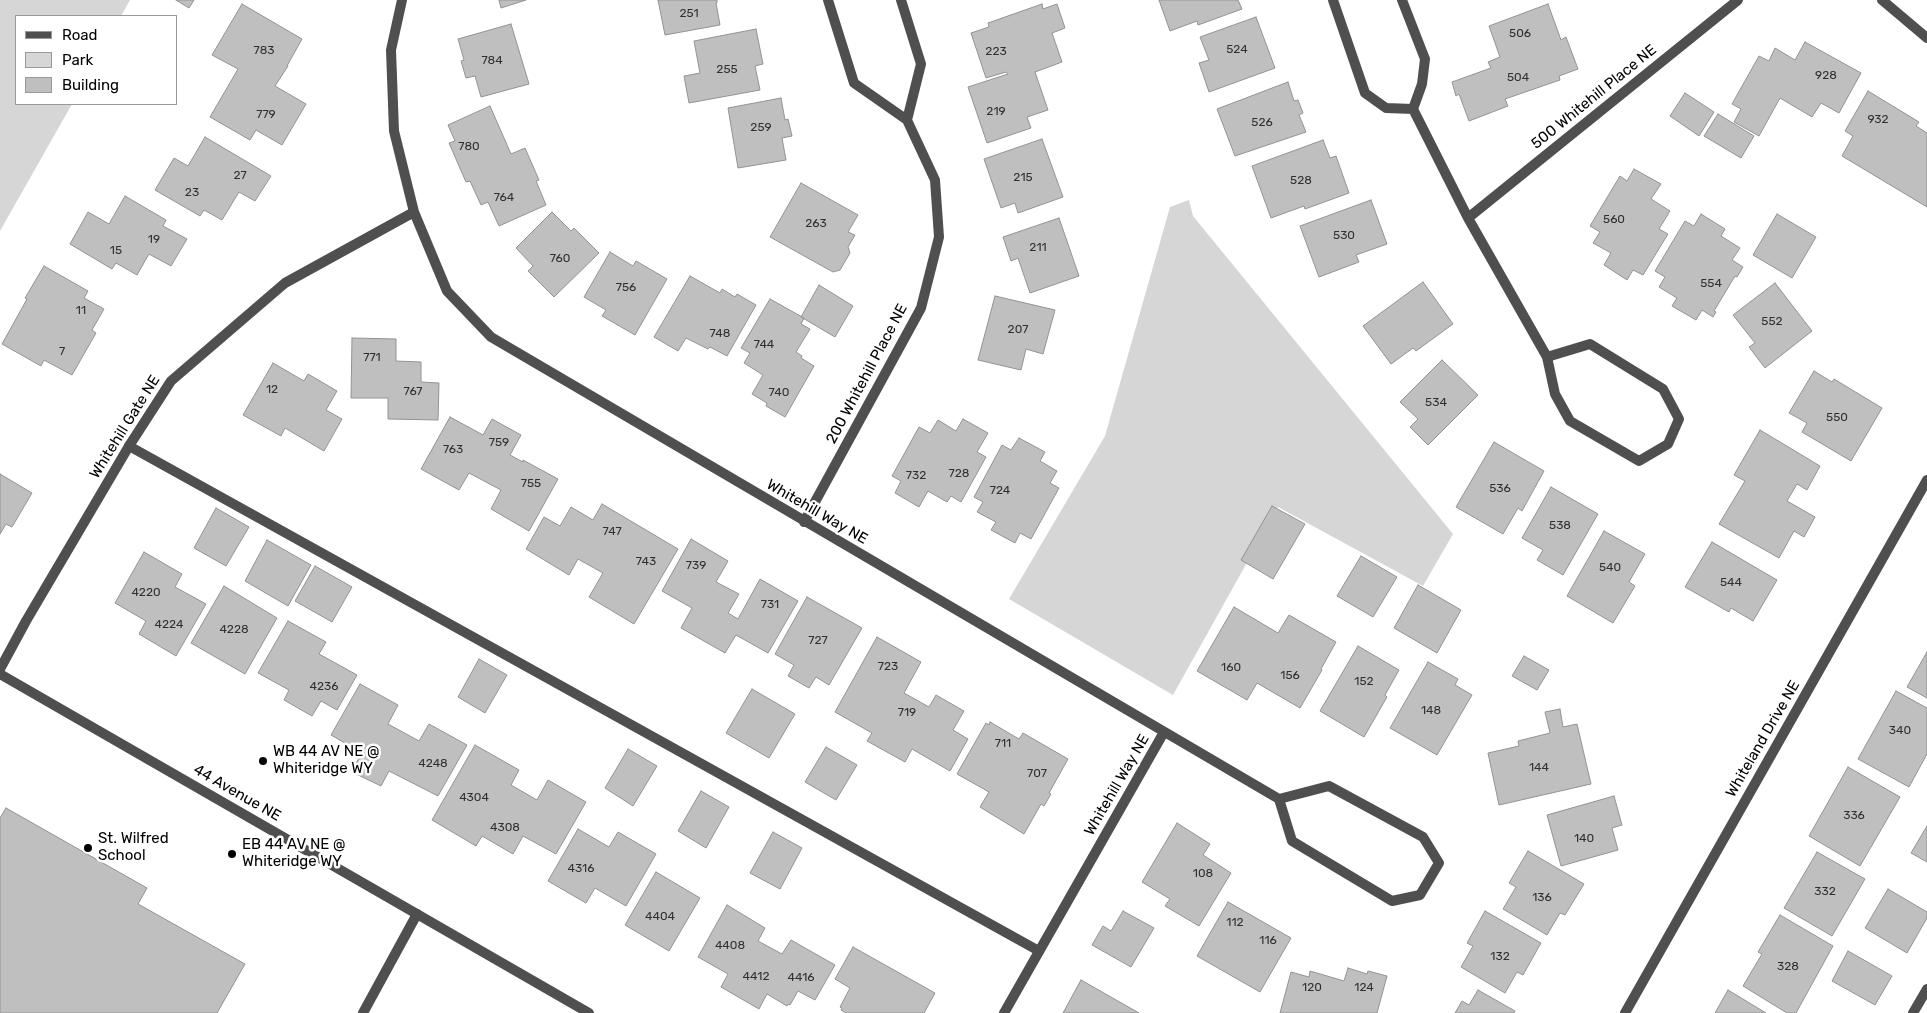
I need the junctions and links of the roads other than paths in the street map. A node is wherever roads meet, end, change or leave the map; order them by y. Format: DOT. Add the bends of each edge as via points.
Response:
graph roads {
  1 [pos="402,0"];
  2 [pos="828,0"];
  3 [pos="901,0"];
  4 [pos="1333,0"];
  5 [pos="1402,0"];
  6 [pos="1738,0"];
  7 [pos="1882,0"];
  8 [pos="1927,38"];
  9 [pos="1413,109"];
  10 [pos="907,120"];
  11 [pos="414,212"];
  12 [pos="1468,218"];
  13 [pos="1547,357"];
  14 [pos="129,446"];
  15 [pos="1927,480"];
  16 [pos="804,522"];
  17 [pos="0,669"];
  18 [pos="0,674"];
  19 [pos="1164,732"];
  20 [pos="1280,799"];
  21 [pos="417,914"];
  22 [pos="1039,951"];
  23 [pos="1927,989"];
  24 [pos="362,1013"];
  25 [pos="589,1013"];
  26 [pos="1004,1013"];
  27 [pos="1626,1013"];
  28 [pos="1913,1013"];
  1 -- 11 [label="street, Whitehill Way NE" via="391,50 394,131"];
  2 -- 10 [label="street" via="854,83"];
  3 -- 10 [label="street" via="921,64"];
  4 -- 9 [label="street" via="1365,93 1386,108"];
  5 -- 9 [label="street" via="1424,59 1422,84"];
  6 -- 12 [label="street, 500 Whitehill Place NE"];
  7 -- 8 [label="street"];
  9 -- 12 [label="street"];
  10 -- 16 [label="street, 200 Whitehill Place NE" via="935,180 939,237 921,308"];
  11 -- 14 [label="street, Whitehill Gate NE" via="285,283 171,381"];
  11 -- 16 [label="street, Whitehill Way NE" via="447,291 491,337"];
  12 -- 13 [label="street"];
  13 -- 13 [label="street" via="1554,394 1570,421 1639,461 1668,444 1679,419 1663,389 1590,344"];
  14 -- 17 [label="street, Whitehill Gate NE"];
  14 -- 22 [label="street"];
  15 -- 27 [label="street, Whiteland Drive NE"];
  16 -- 19 [label="street, Whitehill Way NE"];
  18 -- 21 [label="street, 44 Avenue NE"];
  19 -- 20 [label="street"];
  19 -- 22 [label="street, Whitehill Way NE"];
  20 -- 20 [label="street" via="1292,841 1392,901 1420,895 1439,863 1423,837 1329,786"];
  21 -- 24 [label="street"];
  21 -- 25 [label="street, 44 Avenue NE"];
  22 -- 26 [label="street, Whitehill Way NE"];
  23 -- 28 [label="street"];
}
